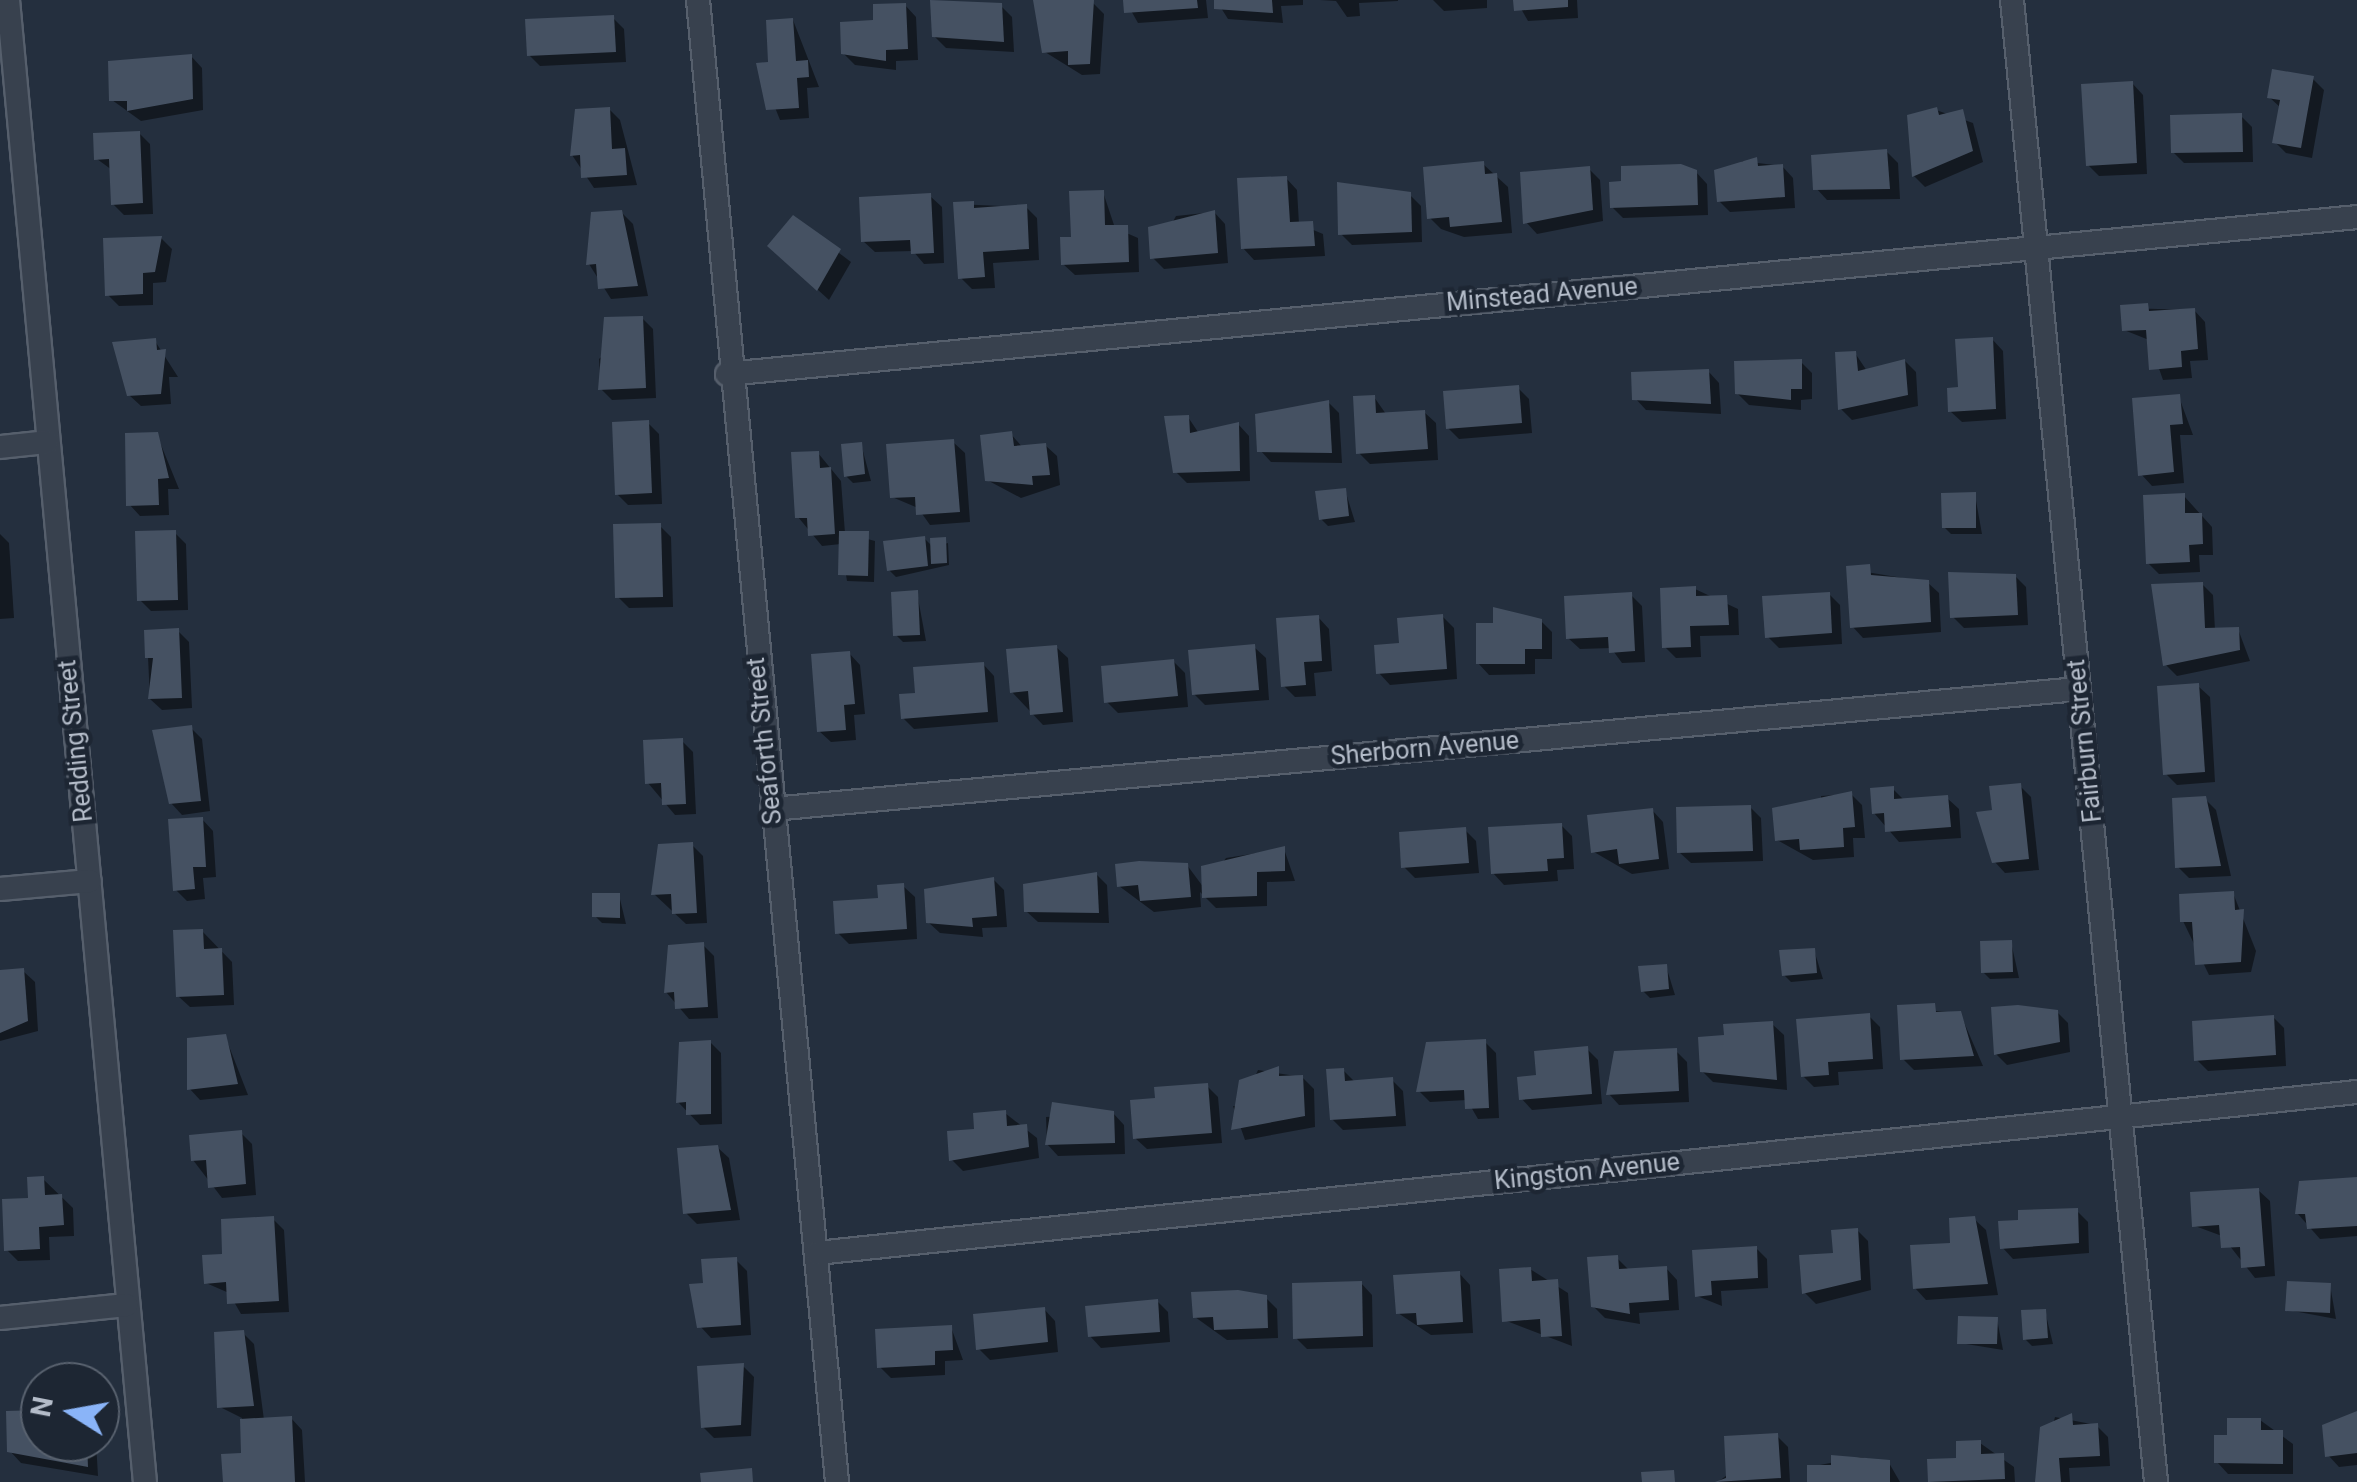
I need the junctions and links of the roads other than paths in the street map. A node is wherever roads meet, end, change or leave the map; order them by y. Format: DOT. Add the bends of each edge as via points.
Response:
graph roads {
  1 [pos="8,0"];
  2 [pos="698,0"];
  3 [pos="2012,0"];
  4 [pos="2357,217"];
  5 [pos="2032,248"];
  6 [pos="727,374"];
  7 [pos="46,442"];
  8 [pos="0,447"];
  9 [pos="2079,689"];
  10 [pos="772,808"];
  11 [pos="90,881"];
  12 [pos="0,890"];
  13 [pos="2357,1092"];
  14 [pos="2127,1115"];
  15 [pos="817,1253"];
  16 [pos="126,1305"];
  17 [pos="0,1318"];
  18 [pos="144,1482"];
  19 [pos="837,1482"];
  20 [pos="2156,1482"];
  1 -- 7 [label="street, Redding Street"];
  2 -- 6 [label="street, Seaforth Street"];
  3 -- 5 [label="street, Fairburn Street"];
  4 -- 5 [label="street, Minstead Avenue"];
  5 -- 6 [label="street, Minstead Avenue"];
  5 -- 9 [label="street, Fairburn Street"];
  6 -- 10 [label="street, Seaforth Street"];
  7 -- 8 [label="street"];
  7 -- 11 [label="street, Redding Street"];
  9 -- 10 [label="street, Sherborn Avenue"];
  9 -- 14 [label="street, Fairburn Street"];
  10 -- 15 [label="street, Seaforth Street"];
  11 -- 12 [label="street"];
  11 -- 16 [label="street, Redding Street"];
  13 -- 14 [label="street, Kingston Avenue"];
  14 -- 15 [label="street, Kingston Avenue"];
  14 -- 20 [label="street, Fairburn Street"];
  15 -- 19 [label="street, Seaforth Street"];
  16 -- 17 [label="street"];
  16 -- 18 [label="street, Redding Street"];
}
